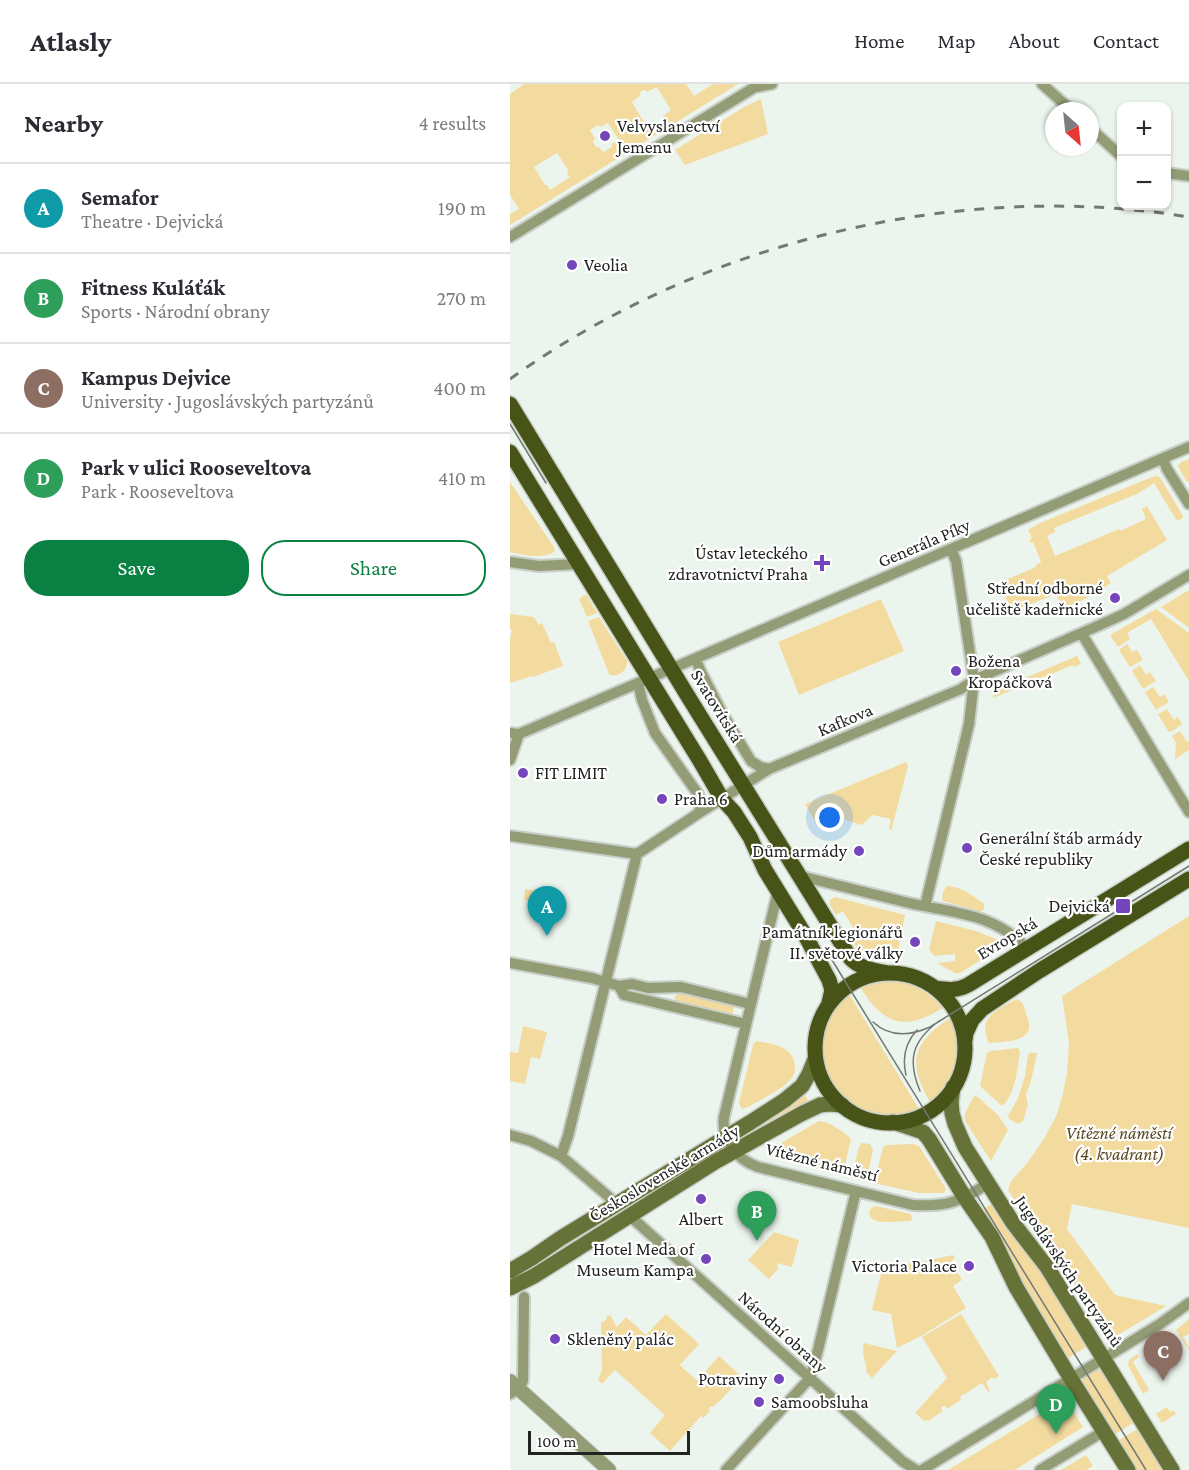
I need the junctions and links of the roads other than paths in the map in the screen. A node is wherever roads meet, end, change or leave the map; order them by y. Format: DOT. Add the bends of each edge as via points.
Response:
graph roads {
  1 [pos="772,84"];
  2 [pos="1042,84"];
  3 [pos="758,86"];
  4 [pos="1062,102"];
  5 [pos="1099,136"];
  6 [pos="1120,156"];
  7 [pos="1171,174"];
  8 [pos="1189,176"];
  9 [pos="510,237"];
  10 [pos="510,404"];
  11 [pos="1189,447"];
  12 [pos="510,452"];
  13 [pos="1163,459"];
  14 [pos="1189,504"];
  15 [pos="951,549"];
  16 [pos="510,562"];
  17 [pos="579,564"];
  18 [pos="1189,575"];
  19 [pos="1082,634"];
  20 [pos="696,658"];
  21 [pos="671,669"];
  22 [pos="974,680"];
  23 [pos="644,681"];
  24 [pos="514,733"];
  25 [pos="510,760"];
  26 [pos="769,769"];
  27 [pos="743,786"];
  28 [pos="722,799"];
  29 [pos="1189,812"];
  30 [pos="699,813"];
  31 [pos="510,836"];
  32 [pos="1189,849"];
  33 [pos="637,854"];
  34 [pos="800,876"];
  35 [pos="1189,879"];
  36 [pos="778,891"];
  37 [pos="925,906"];
  38 [pos="1027,950"];
  39 [pos="510,963"];
  40 [pos="887,973"];
  41 [pos="606,982"];
  42 [pos="618,986"];
  43 [pos="934,987"];
  44 [pos="829,1003"];
  45 [pos="750,1004"];
  46 [pos="746,1024"];
  47 [pos="965,1040"];
  48 [pos="816,1059"];
  49 [pos="953,1087"];
  50 [pos="842,1106"];
  51 [pos="893,1122"];
  52 [pos="510,1135"];
  53 [pos="726,1137"];
  54 [pos="734,1152"];
  55 [pos="561,1156"];
  56 [pos="987,1184"];
  57 [pos="856,1191"];
  58 [pos="965,1198"];
  59 [pos="616,1205"];
  60 [pos="630,1216"];
  61 [pos="510,1271"];
  62 [pos="510,1288"];
  63 [pos="524,1296"];
  64 [pos="1189,1303"];
  65 [pos="1104,1358"];
  66 [pos="810,1378"];
  67 [pos="1071,1379"];
  68 [pos="513,1388"];
  69 [pos="1104,1431"];
  70 [pos="609,1470"];
  71 [pos="726,1470"];
  72 [pos="916,1470"];
  73 [pos="922,1470"];
  74 [pos="1040,1470"];
  75 [pos="1128,1470"];
  76 [pos="1172,1470"];
  1 -- 3 [label="street"];
  2 -- 4 [label="street"];
  3 -- 9 [label="street"];
  5 -- 6 [label="street"];
  7 -- 8 [label="street"];
  10 -- 21 [label="main road, Svatovítská"];
  11 -- 13 [label="street, Generála Píky"];
  12 -- 17 [label="main road"];
  13 -- 14 [label="street"];
  13 -- 15 [label="street, Generála Píky"];
  15 -- 20 [label="street, Generála Píky"];
  15 -- 22 [label="street"];
  16 -- 17 [label="street" via="539,566"];
  17 -- 23 [label="main road"];
  18 -- 19 [label="street, Kafkova"];
  19 -- 22 [label="street, Kafkova"];
  19 -- 29 [label="street"];
  20 -- 21 [label="street, Generála Píky"];
  20 -- 26 [label="street, Svatovítská" via="751,761"];
  21 -- 23 [label="street, Generála Píky"];
  21 -- 27 [label="main road, Svatovítská"];
  22 -- 26 [label="street, Kafkova" via="961,689"];
  22 -- 37 [label="street" via="969,724"];
  23 -- 24 [label="street, Generála Píky"];
  23 -- 28 [label="main road"];
  23 -- 30 [label="street" via="642,700 655,733 698,794"];
  24 -- 25 [label="street"];
  26 -- 27 [label="street, Kafkova"];
  27 -- 28 [label="street, Kafkova"];
  27 -- 34 [label="main road, Svatovítská"];
  28 -- 30 [label="street, Kafkova"];
  28 -- 36 [label="main road" via="750,837"];
  30 -- 33 [label="street, Kafkova"];
  31 -- 33 [label="street"];
  32 -- 38 [label="main road, Evropská"];
  33 -- 41 [label="street"];
  34 -- 37 [label="street"];
  34 -- 40 [label="main road, Svatovítská" via="851,959 859,966"];
  35 -- 47 [label="main road" via="982,1009 972,1020"];
  36 -- 44 [label="main road" via="829,980"];
  36 -- 45 [label="street"];
  37 -- 38 [label="street" via="988,921 1011,933"];
  38 -- 43 [label="main road, Evropská" via="962,988"];
  39 -- 41 [label="street"];
  40 -- 43 [label="main road" via="907,975"];
  40 -- 44 [label="main road" via="853,982"];
  41 -- 42 [label="street"];
  41 -- 55 [label="street"];
  42 -- 45 [label="street" via="681,987"];
  42 -- 46 [label="street" via="624,995"];
  43 -- 47 [label="main road" via="956,1011"];
  44 -- 48 [label="main road" via="816,1030"];
  45 -- 46 [label="street"];
  46 -- 53 [label="street" via="724,1117"];
  47 -- 49 [label="main road" via="963,1064"];
  48 -- 50 [label="main road" via="825,1085"];
  48 -- 53 [label="main road, Československé armády" via="802,1086"];
  49 -- 51 [label="main road" via="929,1111"];
  49 -- 56 [label="main road, Jugoslávských partyzánů" via="955,1124"];
  50 -- 51 [label="main road" via="866,1119"];
  50 -- 54 [label="main road, Československé armády" via="814,1107"];
  51 -- 58 [label="main road" via="926,1134"];
  52 -- 55 [label="street"];
  53 -- 54 [label="street"];
  53 -- 59 [label="main road, Československé armády"];
  54 -- 57 [label="street, Vítězné náměstí" via="758,1167"];
  54 -- 60 [label="main road, Československé armády"];
  55 -- 59 [label="street"];
  56 -- 58 [label="street, Vítězné náměstí"];
  56 -- 65 [label="main road, Jugoslávských partyzánů"];
  57 -- 58 [label="street, Vítězné náměstí" via="914,1205 950,1204"];
  57 -- 66 [label="street"];
  58 -- 67 [label="main road" via="992,1237 1016,1287"];
  59 -- 61 [label="main road, Československé armády"];
  60 -- 62 [label="main road, Československé armády"];
  60 -- 66 [label="street, Národní obrany"];
  63 -- 68 [label="street" via="524,1375 523,1381"];
  64 -- 65 [label="street"];
  65 -- 67 [label="street"];
  65 -- 76 [label="main road, Jugoslávských partyzánů"];
  66 -- 71 [label="street"];
  66 -- 72 [label="street, Národní obrany"];
  67 -- 69 [label="main road"];
  67 -- 73 [label="street"];
  68 -- 70 [label="street"];
  69 -- 74 [label="street"];
  69 -- 75 [label="main road"];
}
